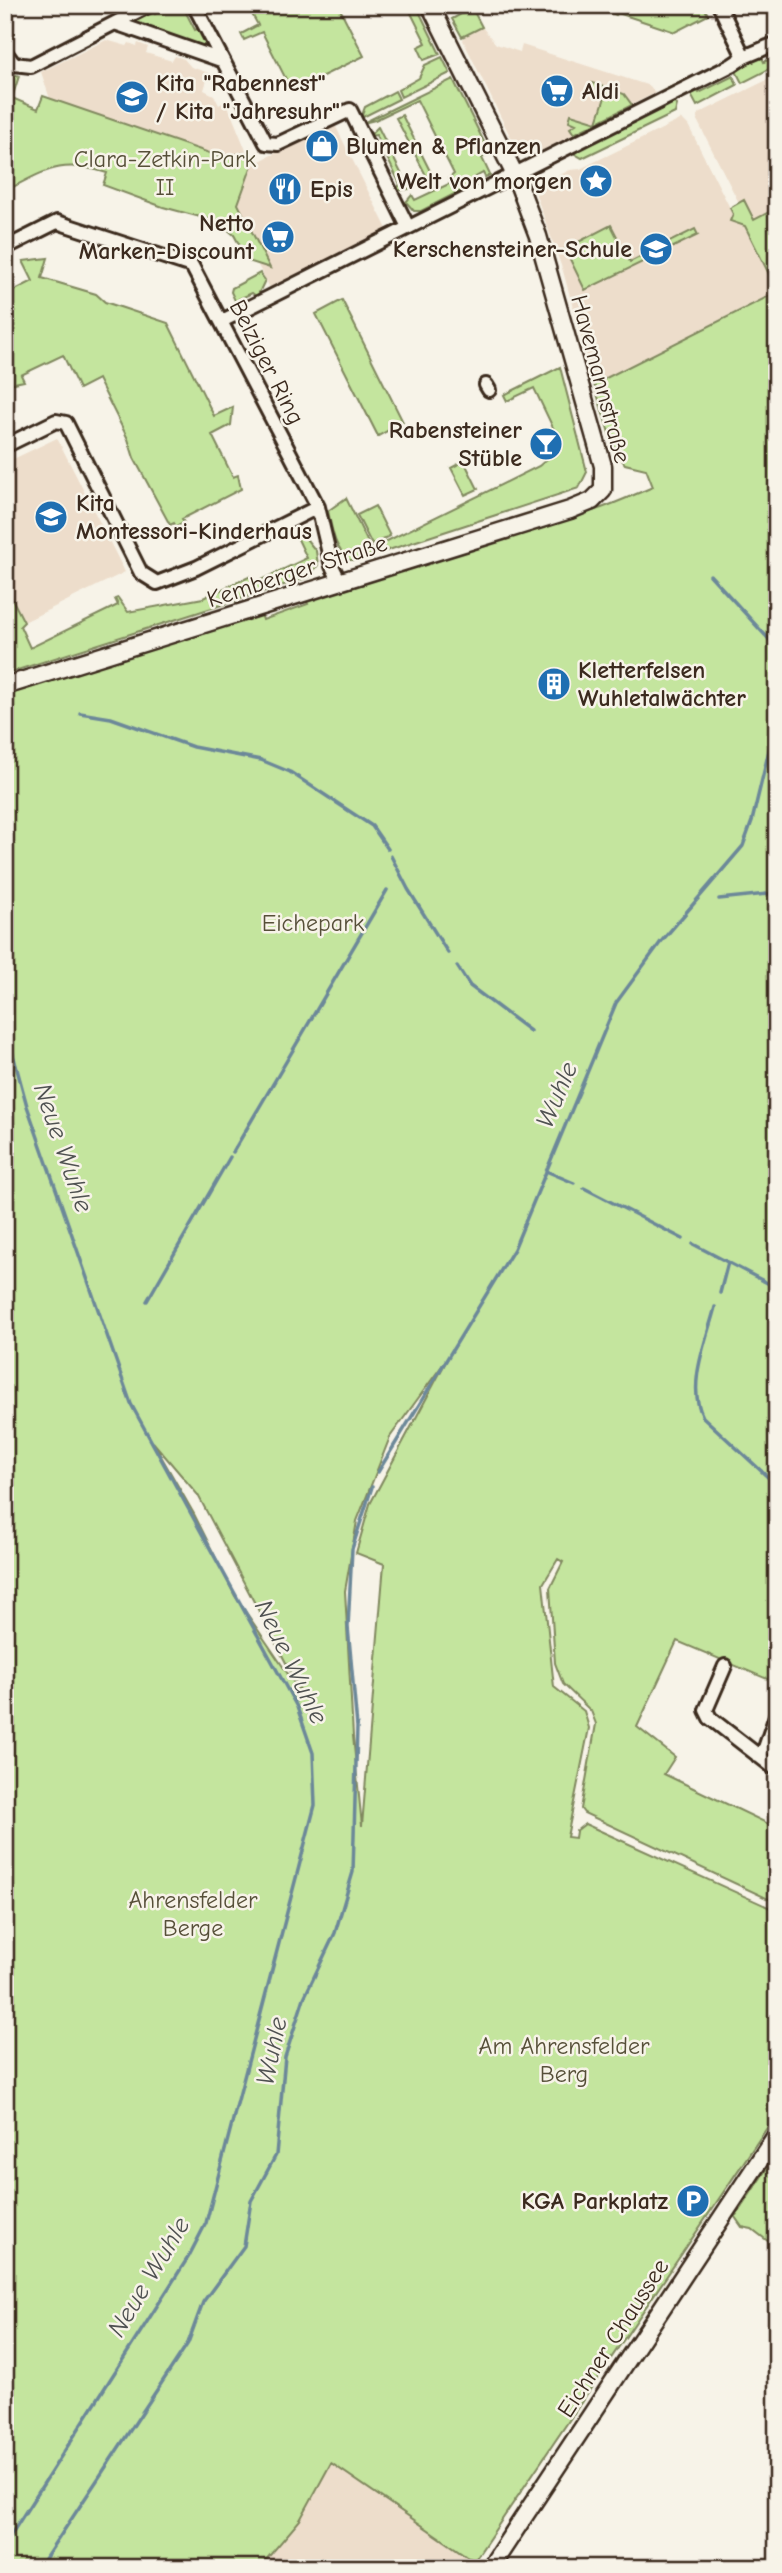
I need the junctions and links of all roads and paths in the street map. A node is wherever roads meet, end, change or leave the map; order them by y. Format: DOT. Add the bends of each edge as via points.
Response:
graph roads {
  1 [pos="150,5"];
  2 [pos="194,5"];
  3 [pos="430,5"];
  4 [pos="719,5"];
  5 [pos="115,23"];
  6 [pos="777,43"];
  7 [pos="5,52"];
  8 [pos="744,57"];
  9 [pos="221,60"];
  10 [pos="514,175"];
  11 [pos="408,227"];
  12 [pos="5,248"];
  13 [pos="222,321"];
  14 [pos="5,446"];
  15 [pos="600,495"];
  16 [pos="317,507"];
  17 [pos="339,580"];
  18 [pos="5,685"];
  19 [pos="725,1666"];
  20 [pos="777,1713"];
  21 [pos="758,1756"];
  22 [pos="777,1770"];
  23 [pos="777,2134"];
  24 [pos="490,2568"];
  1 -- 5 [label="street"];
  2 -- 9 [label="street"];
  3 -- 10 [label="main road, Havemannstraße"];
  4 -- 8 [label="street"];
  5 -- 7 [label="street" via="32,66 14,64"];
  5 -- 9 [label="street"];
  6 -- 8 [label="street"];
  8 -- 10 [label="street"];
  9 -- 11 [label="street" via="268,144 286,142 350,110"];
  10 -- 11 [label="street"];
  10 -- 15 [label="main road, Havemannstraße" via="538,236 603,466 605,481"];
  11 -- 13 [label="street"];
  12 -- 13 [label="street, Belziger Ring" via="57,222 66,223 192,266"];
  13 -- 16 [label="street, Belziger Ring"];
  14 -- 16 [label="street" via="55,421 66,423 141,573 157,583"];
  15 -- 17 [label="main road, Kemberger Straße" via="570,510"];
  16 -- 17 [label="street, Belziger Ring"];
  17 -- 18 [label="main road, Kemberger Straße"];
  19 -- 21 [label="street" via="706,1710"];
  20 -- 21 [label="street"];
  21 -- 22 [label="street"];
  23 -- 24 [label="main road, Eichner Chaussee"];
}
